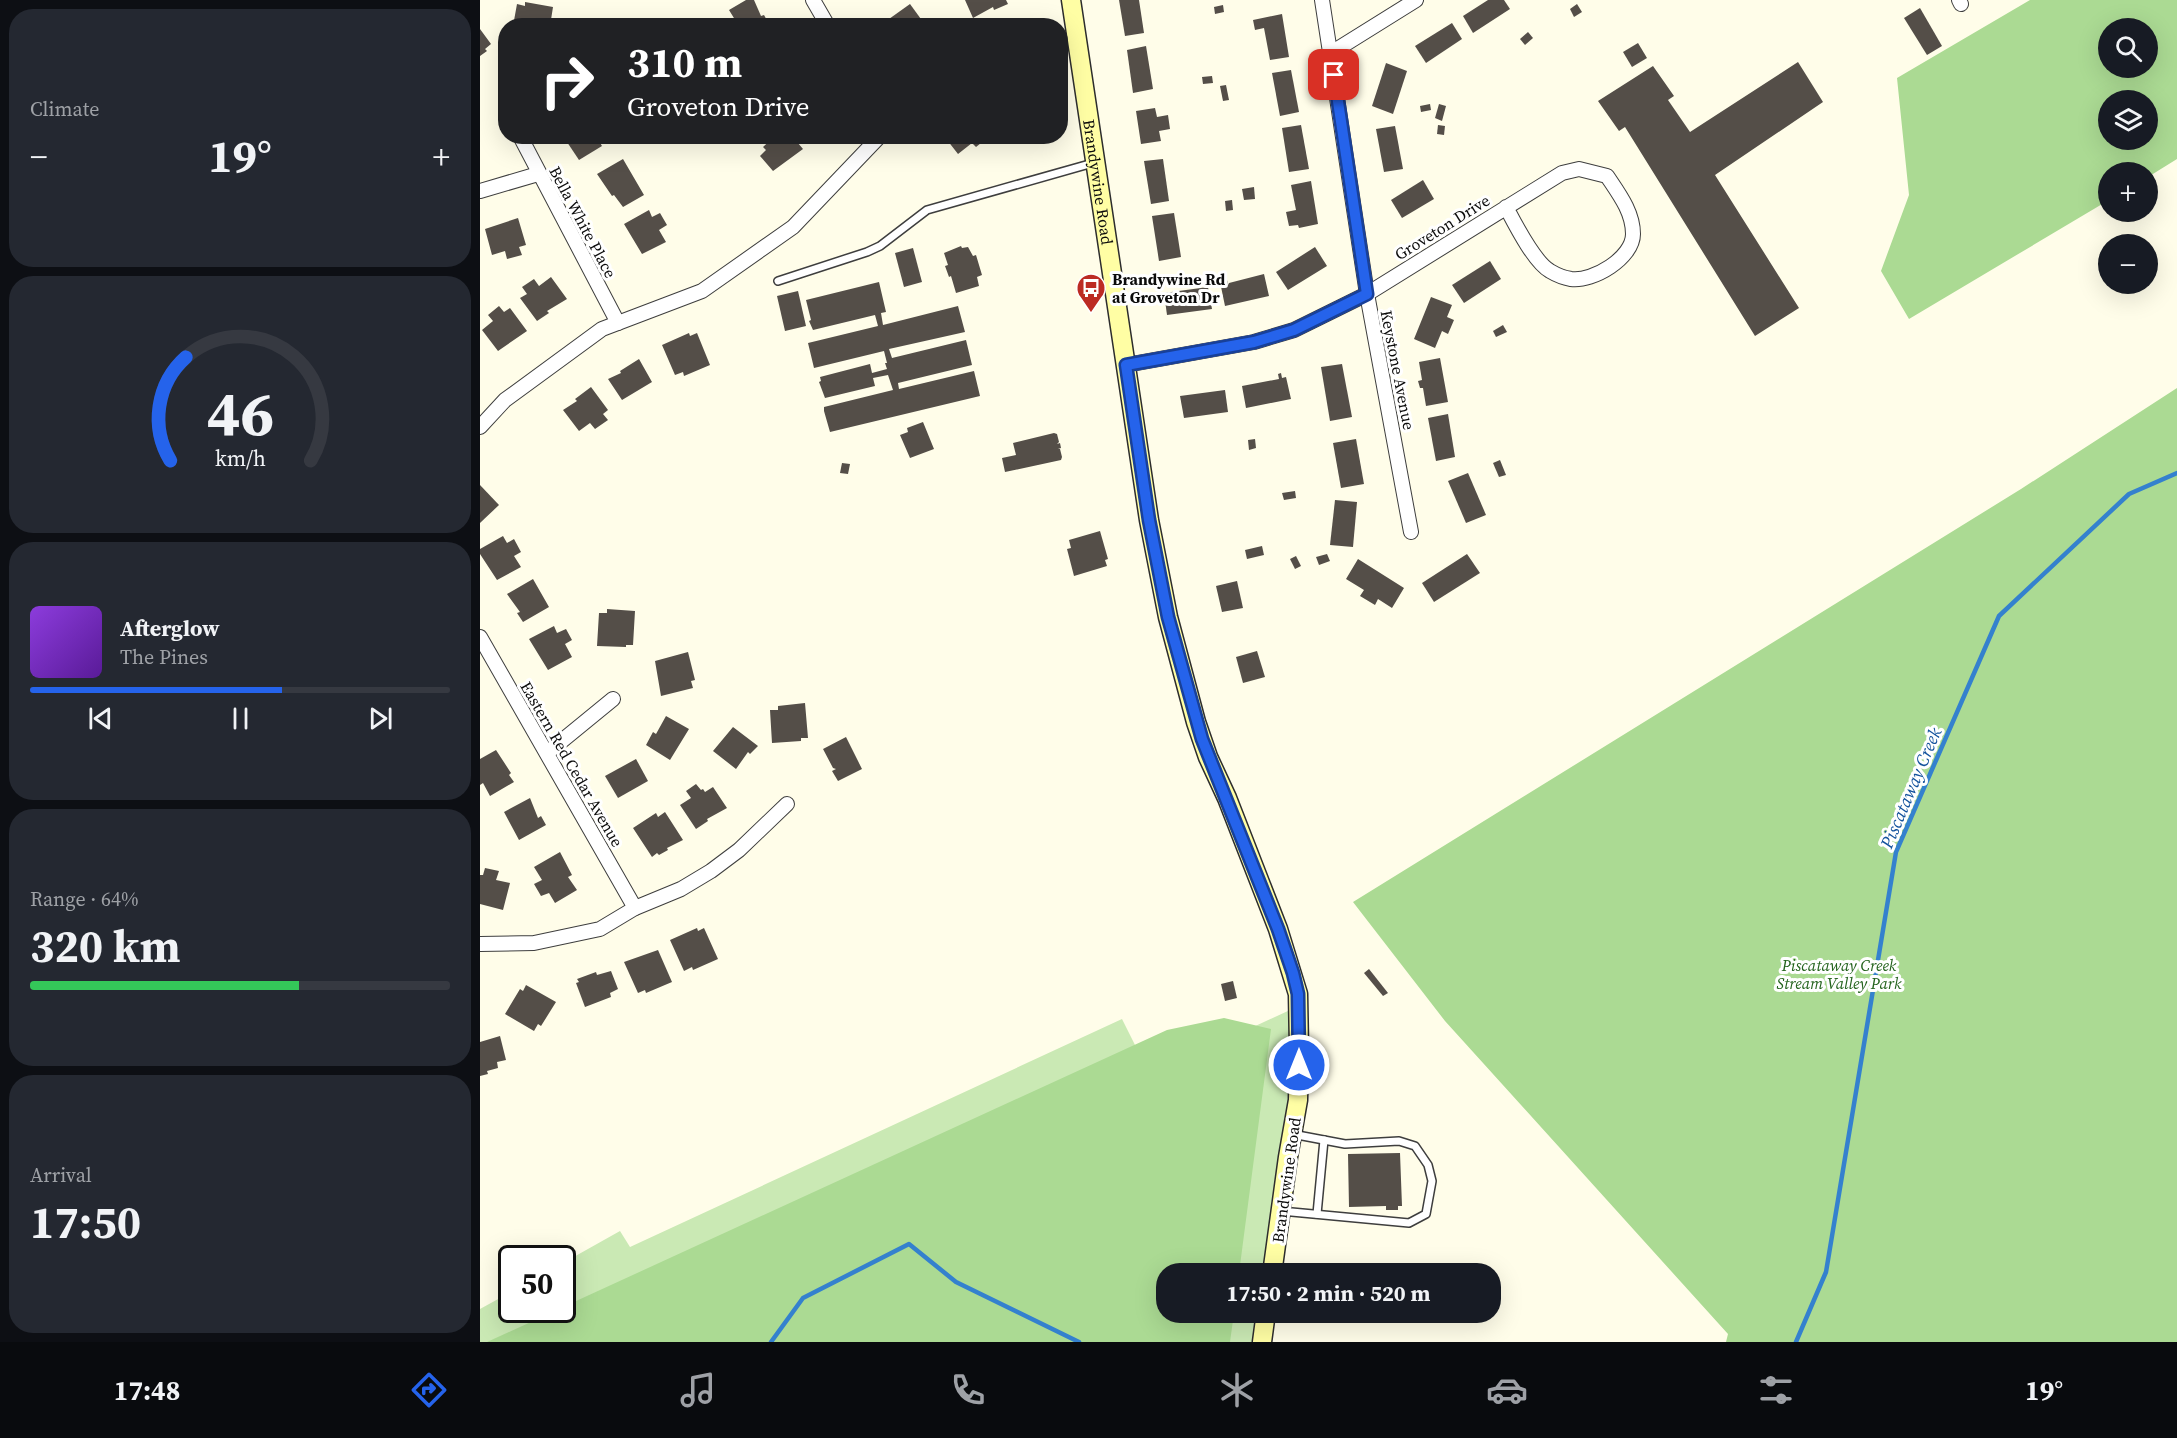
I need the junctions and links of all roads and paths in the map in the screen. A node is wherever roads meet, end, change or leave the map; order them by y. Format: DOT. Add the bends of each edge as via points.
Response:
graph roads {
  1 [pos="813,0"];
  2 [pos="1071,0"];
  3 [pos="1322,0"];
  4 [pos="1416,0"];
  5 [pos="823,18"];
  6 [pos="1068,18"];
  7 [pos="1068,29"];
  8 [pos="1331,53"];
  9 [pos="524,144"];
  10 [pos="871,144"];
  11 [pos="1096,162"];
  12 [pos="538,174"];
  13 [pos="480,191"];
  14 [pos="1506,207"];
  15 [pos="778,281"];
  16 [pos="1367,294"];
  17 [pos="618,323"];
  18 [pos="1126,365"];
  19 [pos="480,427"];
  20 [pos="1411,531"];
  21 [pos="480,637"];
  22 [pos="613,699"];
  23 [pos="547,753"];
  24 [pos="787,804"];
  25 [pos="635,908"];
  26 [pos="480,944"];
  27 [pos="1292,1134"];
  28 [pos="1324,1140"];
  29 [pos="1281,1211"];
  30 [pos="1317,1214"];
  31 [pos="1274,1263"];
  32 [pos="1265,1323"];
  33 [pos="1262,1342"];
  1 -- 5 [label="street"];
  2 -- 6 [label="main road, Brandywine Road"];
  3 -- 8 [label="street, Keystone Avenue"];
  4 -- 8 [label="street"];
  7 -- 11 [label="main road, Brandywine Road"];
  8 -- 16 [label="street, Keystone Avenue"];
  9 -- 12 [label="street, Bella White Place"];
  10 -- 17 [label="street" via="793,227 702,291"];
  11 -- 15 [label="lane" via="927,210 880,246"];
  11 -- 18 [label="main road, Brandywine Road"];
  12 -- 13 [label="street"];
  12 -- 17 [label="street, Bella White Place"];
  14 -- 14 [label="street, Groveton Drive" via="1562,173 1579,169 1607,176 1627,206 1633,236 1623,258 1601,273 1572,280 1548,270 1527,245"];
  14 -- 16 [label="street, Groveton Drive"];
  16 -- 18 [label="street, Groveton Drive" via="1294,330 1254,342"];
  16 -- 20 [label="street, Keystone Avenue"];
  17 -- 19 [label="street" via="602,329 505,400"];
  18 -- 27 [label="main road, Brandywine Road" via="1168,617 1196,722 1278,929 1298,994 1298,1100"];
  21 -- 23 [label="street, Eastern Red Cedar Avenue"];
  22 -- 23 [label="street"];
  23 -- 25 [label="street, Eastern Red Cedar Avenue"];
  24 -- 25 [label="street" via="711,871 681,889"];
  25 -- 26 [label="street" via="600,929 534,944"];
  27 -- 28 [label="lane"];
  27 -- 29 [label="main road, Brandywine Road"];
  28 -- 30 [label="lane"];
  28 -- 30 [label="lane" via="1345,1144 1400,1141 1415,1146 1428,1165 1432,1181 1426,1214 1409,1223"];
  29 -- 30 [label="lane"];
  29 -- 31 [label="main road, Brandywine Road"];
  32 -- 33 [label="main road"];
}
